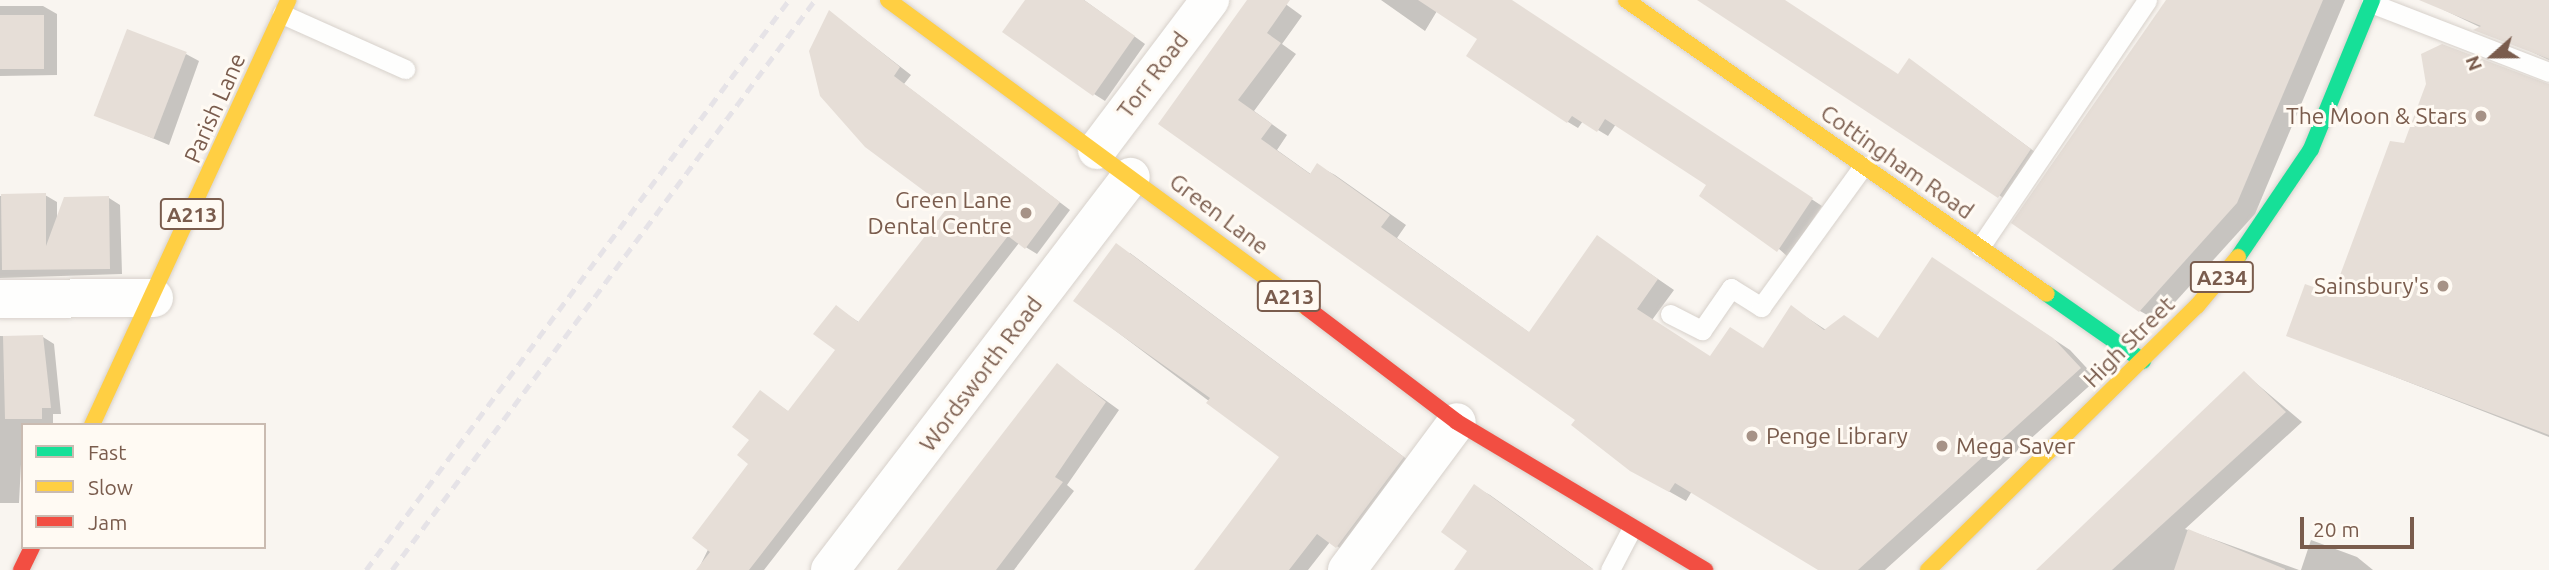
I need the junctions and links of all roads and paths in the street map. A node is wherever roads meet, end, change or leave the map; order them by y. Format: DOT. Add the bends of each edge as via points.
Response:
graph roads {
  1 [pos="888,0"];
  2 [pos="1210,0"];
  3 [pos="1626,0"];
  4 [pos="2147,0"];
  5 [pos="2372,1"];
  6 [pos="285,7"];
  7 [pos="405,69"];
  8 [pos="2549,72"];
  9 [pos="1097,150"];
  10 [pos="1863,166"];
  11 [pos="1131,177"];
  12 [pos="1980,247"];
  13 [pos="154,298"];
  14 [pos="0,299"];
  15 [pos="1670,314"];
  16 [pos="2143,360"];
  17 [pos="1457,422"];
  18 [pos="93,423"];
  19 [pos="1632,528"];
  20 [pos="31,549"];
  21 [pos="21,570"];
  22 [pos="830,570"];
  23 [pos="1347,570"];
  24 [pos="1610,570"];
  25 [pos="1704,570"];
  26 [pos="1928,570"];
  1 -- 9 [label="main road, Green Lane / A213"];
  2 -- 9 [label="street, Torr Road"];
  3 -- 10 [label="main road, Cottingham Road"];
  4 -- 12 [label="lane"];
  5 -- 8 [label="lane"];
  5 -- 16 [label="main road, High Street / A234" via="2311,149 2264,226"];
  6 -- 7 [label="lane"];
  6 -- 13 [label="main road, Parish Lane / A213"];
  9 -- 11 [label="main road, Green Lane / A213"];
  10 -- 12 [label="main road, Cottingham Road"];
  10 -- 15 [label="lane" via="1761,307 1731,288 1702,330"];
  11 -- 17 [label="main road, Green Lane / A213"];
  11 -- 22 [label="street, Wordsworth Road"];
  12 -- 16 [label="main road, Cottingham Road"];
  13 -- 14 [label="street"];
  13 -- 18 [label="main road, Parish Lane / A213"];
  16 -- 26 [label="main road, High Street / A234"];
  17 -- 19 [label="main road, Green Lane / A213"];
  17 -- 23 [label="street"];
  19 -- 24 [label="lane"];
  19 -- 25 [label="main road, Green Lane / A213"];
  20 -- 21 [label="main road"];
}
